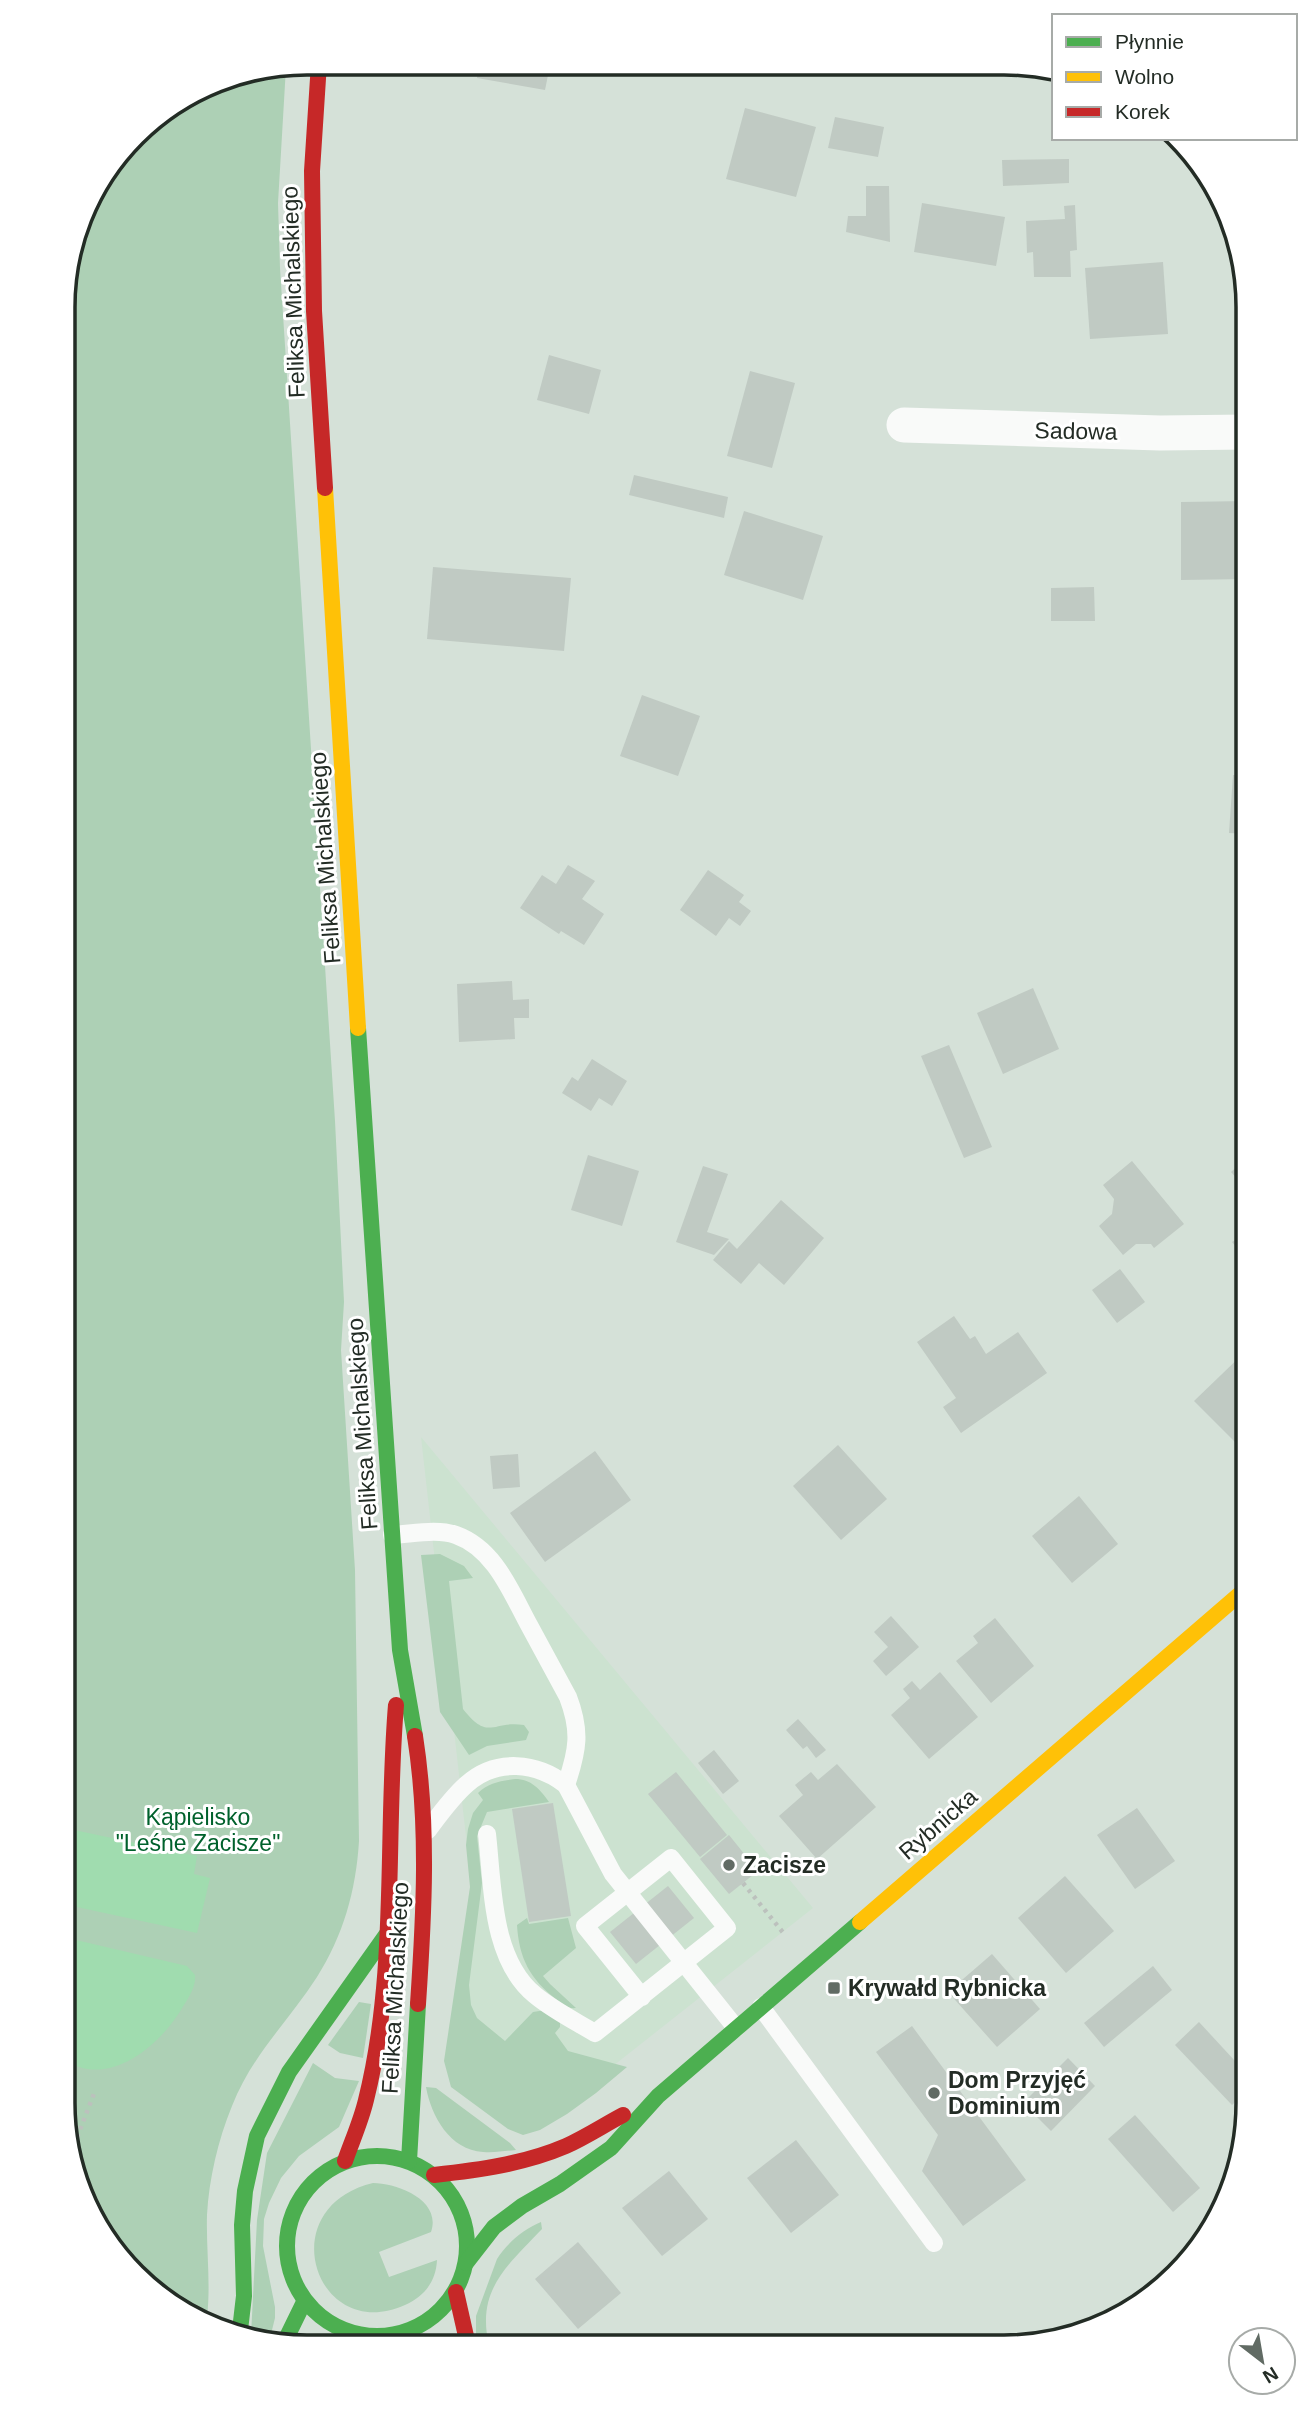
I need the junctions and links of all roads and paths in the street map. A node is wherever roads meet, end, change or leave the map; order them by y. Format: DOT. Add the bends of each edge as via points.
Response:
graph roads {
  1 [pos="318,76"];
  2 [pos="904,425"];
  3 [pos="1236,432"];
  4 [pos="392,1535"];
  5 [pos="1235,1598"];
  6 [pos="400,1650"];
  7 [pos="566,1785"];
  8 [pos="487,1834"];
  9 [pos="424,1835"];
  10 [pos="743,1883"];
  11 [pos="627,1892"];
  12 [pos="387,1933"];
  13 [pos="792,1944"];
  14 [pos="684,1963"];
  15 [pos="642,1997"];
  16 [pos="761,2007"];
  17 [pos="736,2028"];
  18 [pos="95,2091"];
  19 [pos="659,2096"];
  20 [pos="78,2134"];
  21 [pos="345,2161"];
  22 [pos="409,2161"];
  23 [pos="434,2175"];
  24 [pos="934,2243"];
  25 [pos="466,2263"];
  26 [pos="456,2292"];
  27 [pos="304,2302"];
  28 [pos="240,2325"];
  29 [pos="288,2334"];
  30 [pos="348,2335"];
  31 [pos="403,2335"];
  32 [pos="466,2335"];
  1 -- 4 [label="street, Feliksa Michalskiego" via="313,131 313,281"];
  2 -- 3 [label="street, Sadowa"];
  4 -- 6 [label="street, Feliksa Michalskiego"];
  4 -- 7 [label="lane" via="455,1535 490,1559 504,1579 576,1717 578,1737"];
  5 -- 16 [label="street, Rybnicka"];
  6 -- 9 [label="street, Feliksa Michalskiego" via="419,1762"];
  6 -- 12 [label="street, Feliksa Michalskiego" via="391,1764"];
  7 -- 9 [label="lane" via="540,1769 518,1765 495,1768 468,1782"];
  7 -- 11 [label="lane"];
  8 -- 15 [label="lane" via="502,1942 519,1979 550,2006 595,2033"];
  9 -- 22 [label="street, Feliksa Michalskiego"];
  10 -- 13 [label="path"];
  11 -- 14 [label="lane"];
  11 -- 14 [label="lane" via="671,1858 727,1928"];
  11 -- 15 [label="lane" via="585,1926"];
  12 -- 21 [label="street, Feliksa Michalskiego" via="373,2070"];
  12 -- 28 [label="street" via="289,2072 257,2136 244,2191"];
  14 -- 15 [label="lane"];
  14 -- 17 [label="lane"];
  16 -- 17 [label="street, Rybnicka"];
  16 -- 24 [label="lane"];
  17 -- 19 [label="street, Rybnicka"];
  18 -- 20 [label="path"];
  19 -- 23 [label="street, Rybnicka" via="553,2151 477,2171"];
  19 -- 25 [label="street, Rybnicka" via="611,2148 494,2227"];
  21 -- 22 [label="street" via="377,2155"];
  21 -- 27 [label="street" via="320,2175 301,2196 289,2221 286,2249 291,2277"];
  22 -- 23 [label="street"];
  23 -- 25 [label="street" via="455,2200 467,2230"];
  25 -- 26 [label="street"];
  26 -- 31 [label="street" via="427,2322"];
  26 -- 32 [label="street"];
  27 -- 29 [label="street"];
  27 -- 30 [label="street"];
}
